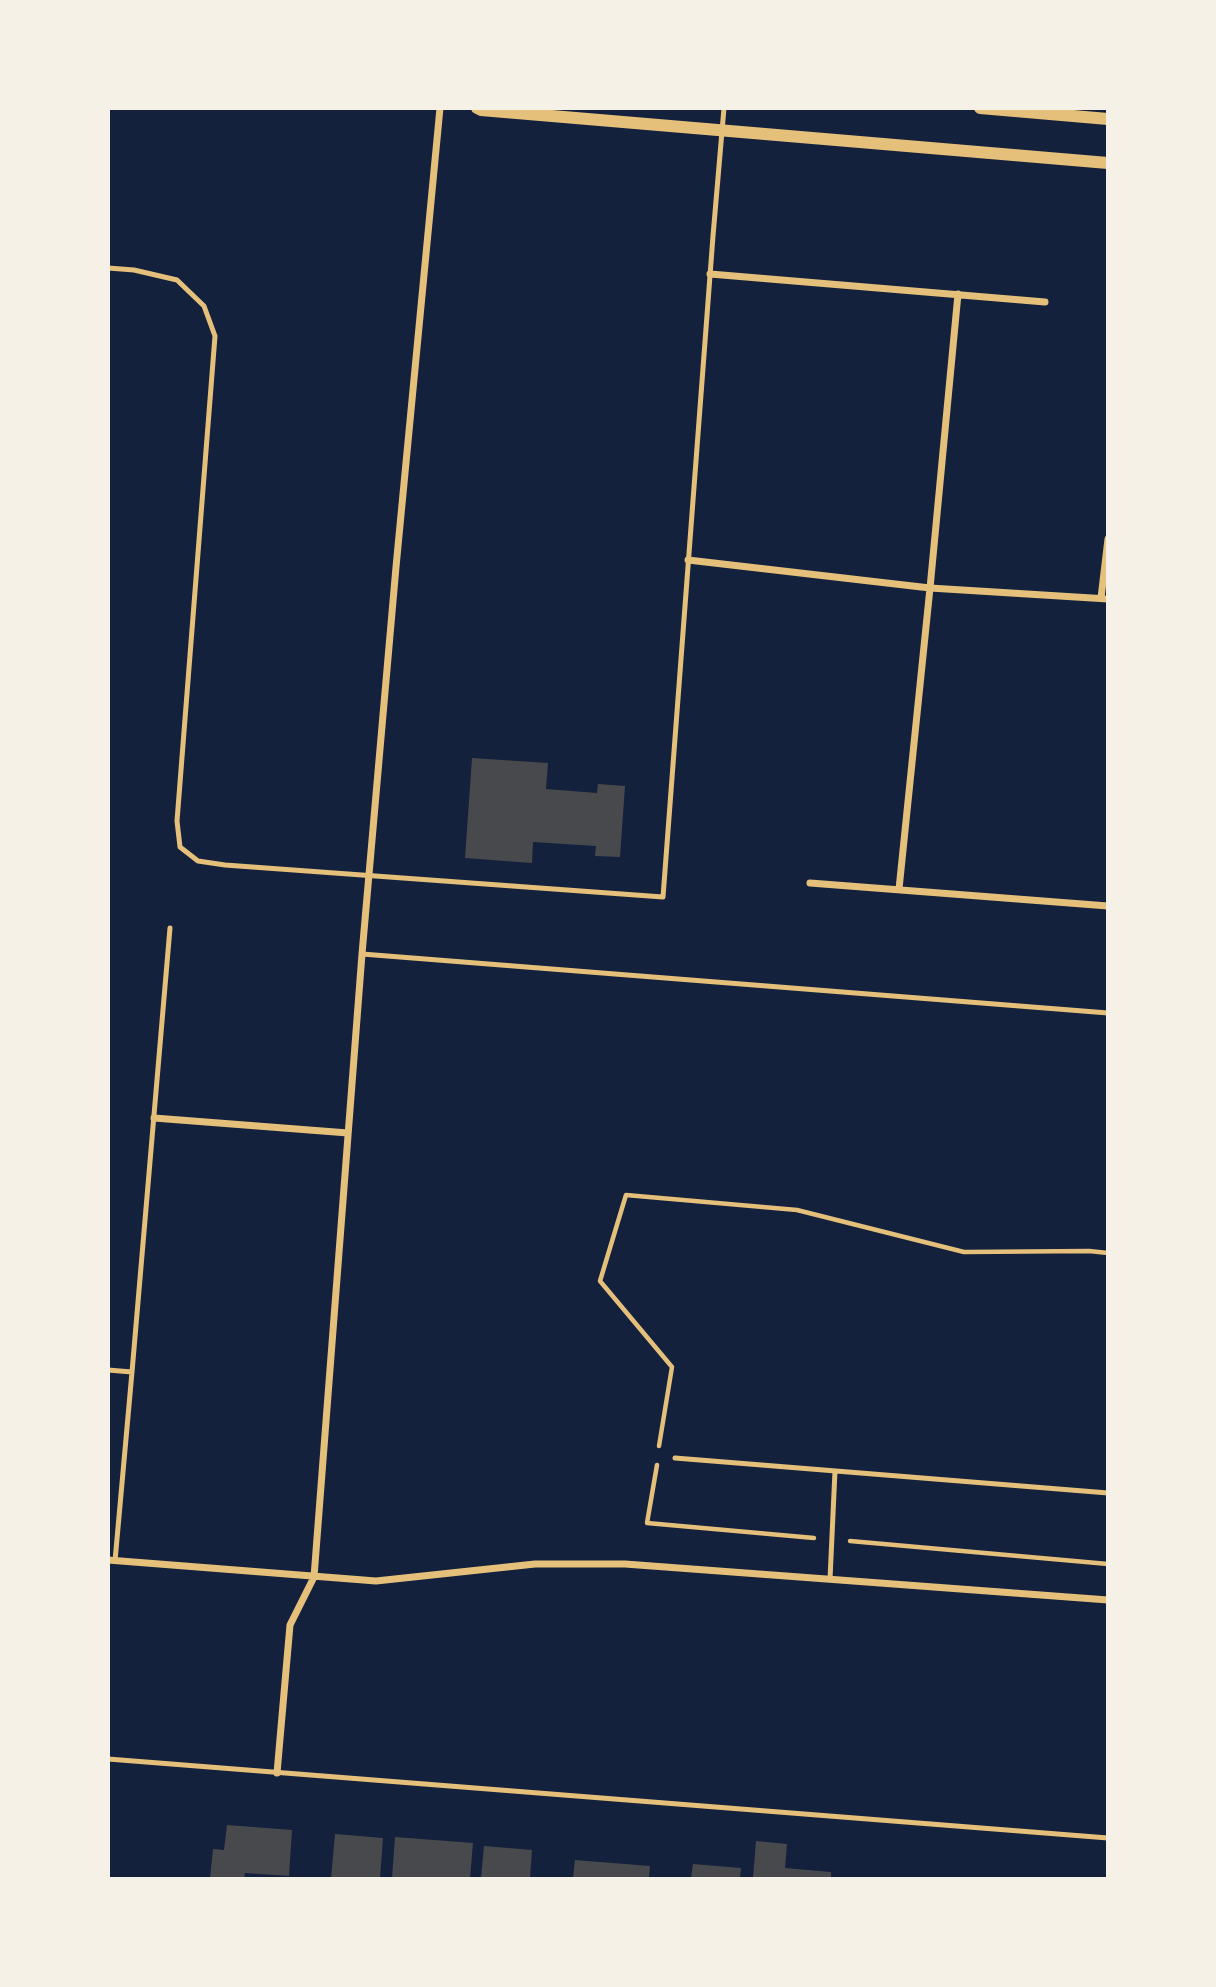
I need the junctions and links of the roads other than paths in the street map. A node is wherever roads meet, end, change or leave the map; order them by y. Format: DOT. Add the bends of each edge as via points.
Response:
graph roads {
  1 [pos="440,108"];
  2 [pos="477,108"];
  3 [pos="724,108"];
  4 [pos="980,108"];
  5 [pos="1108,119"];
  6 [pos="723,130"];
  7 [pos="1108,163"];
  8 [pos="108,268"];
  9 [pos="710,274"];
  10 [pos="958,294"];
  11 [pos="1045,302"];
  12 [pos="1108,539"];
  13 [pos="688,560"];
  14 [pos="930,588"];
  15 [pos="1105,598"];
  16 [pos="369,875"];
  17 [pos="810,883"];
  18 [pos="899,889"];
  19 [pos="1108,906"];
  20 [pos="170,928"];
  21 [pos="362,954"];
  22 [pos="1108,1013"];
  23 [pos="154,1118"];
  24 [pos="348,1133"];
  25 [pos="108,1370"];
  26 [pos="132,1372"];
  27 [pos="675,1458"];
  28 [pos="835,1471"];
  29 [pos="1108,1493"];
  30 [pos="112,1560"];
  31 [pos="314,1577"];
  32 [pos="830,1579"];
  33 [pos="1108,1600"];
  34 [pos="108,1759"];
  35 [pos="277,1773"];
  36 [pos="1108,1838"];
  1 -- 16 [label="street"];
  2 -- 6 [label="street"];
  3 -- 6 [label="lane"];
  4 -- 5 [label="street"];
  6 -- 7 [label="street"];
  6 -- 9 [label="lane"];
  8 -- 16 [label="lane" via="177,280 204,306 215,337 177,821 180,847 198,861"];
  9 -- 10 [label="street"];
  9 -- 13 [label="lane"];
  10 -- 11 [label="street"];
  10 -- 14 [label="street"];
  12 -- 15 [label="street"];
  13 -- 14 [label="street"];
  13 -- 16 [label="lane" via="663,897"];
  14 -- 15 [label="street"];
  14 -- 18 [label="street"];
  16 -- 21 [label="street"];
  17 -- 18 [label="street"];
  18 -- 19 [label="street"];
  20 -- 23 [label="lane"];
  21 -- 22 [label="lane"];
  21 -- 24 [label="street"];
  23 -- 24 [label="street"];
  23 -- 26 [label="lane"];
  24 -- 31 [label="street"];
  25 -- 26 [label="lane"];
  26 -- 30 [label="lane"];
  27 -- 28 [label="lane"];
  28 -- 29 [label="lane"];
  28 -- 32 [label="lane"];
  30 -- 31 [label="street"];
  31 -- 32 [label="street" via="376,1581 535,1564 625,1564"];
  31 -- 35 [label="street" via="290,1625"];
  32 -- 33 [label="street"];
  34 -- 35 [label="lane"];
  35 -- 36 [label="lane"];
}
